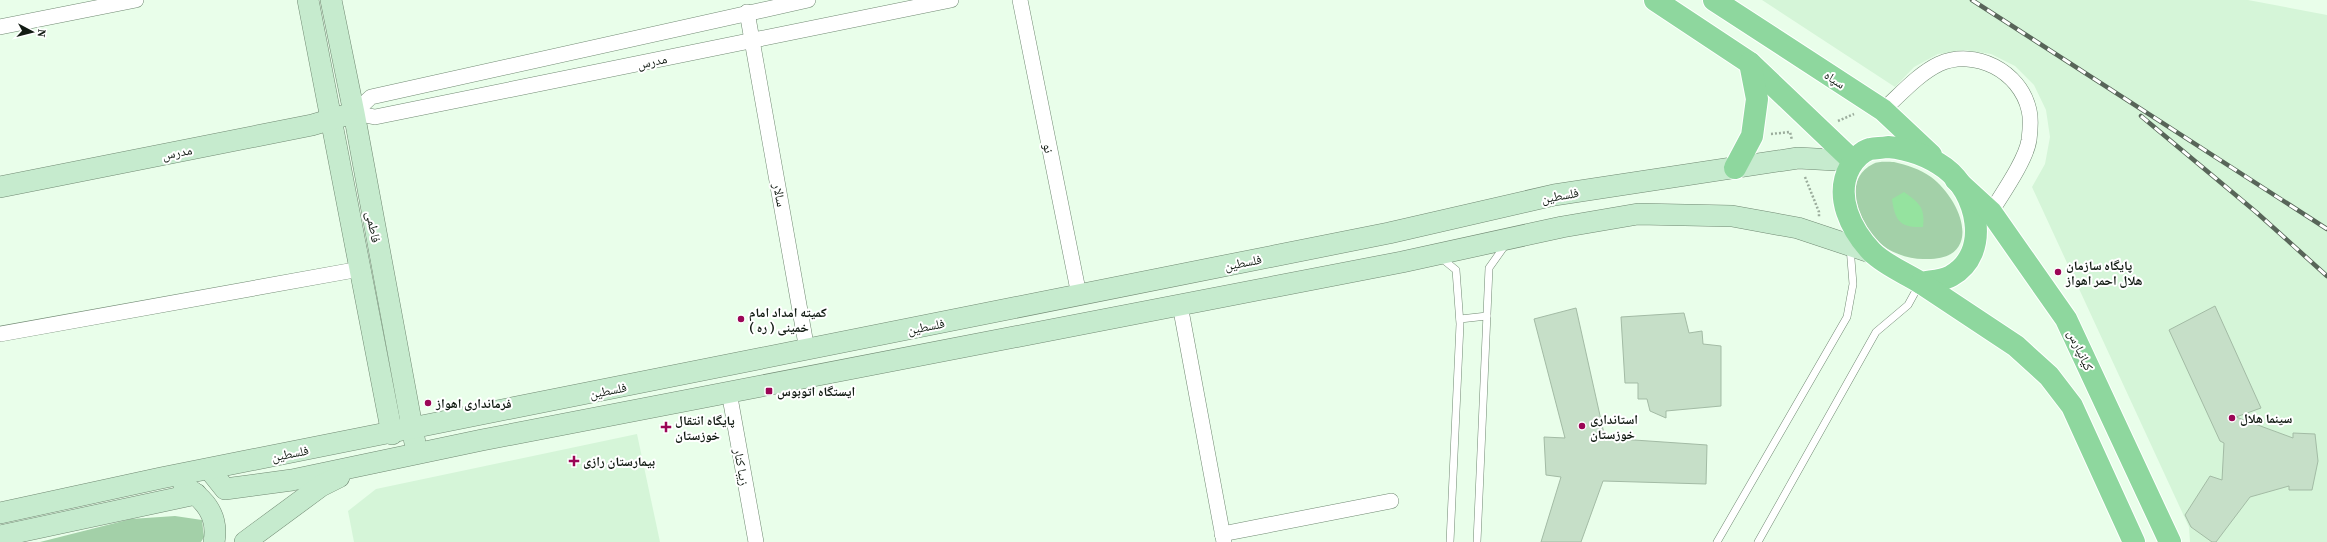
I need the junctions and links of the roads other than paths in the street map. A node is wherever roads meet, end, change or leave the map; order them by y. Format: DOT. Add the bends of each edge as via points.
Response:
graph roads {
  1 [pos="136,0"];
  2 [pos="308,0"];
  3 [pos="331,0"];
  4 [pos="808,0"];
  5 [pos="951,0"];
  6 [pos="1020,0"];
  7 [pos="1655,0"];
  8 [pos="1714,0"];
  9 [pos="747,12"];
  10 [pos="0,27"];
  11 [pos="753,40"];
  12 [pos="1750,63"];
  13 [pos="1883,110"];
  14 [pos="354,113"];
  15 [pos="332,119"];
  16 [pos="1853,161"];
  17 [pos="1735,168"];
  18 [pos="1951,175"];
  19 [pos="0,187"];
  20 [pos="1991,212"];
  21 [pos="1510,238"];
  22 [pos="1850,245"];
  23 [pos="1306,250"];
  24 [pos="1873,253"];
  25 [pos="1437,254"];
  26 [pos="360,269"];
  27 [pos="1311,279"];
  28 [pos="1921,283"];
  29 [pos="1079,295"];
  30 [pos="1180,305"];
  31 [pos="1487,316"];
  32 [pos="1460,319"];
  33 [pos="0,334"];
  34 [pos="807,350"];
  35 [pos="729,392"];
  36 [pos="412,430"];
  37 [pos="392,434"];
  38 [pos="417,453"];
  39 [pos="368,463"];
  40 [pos="209,470"];
  41 [pos="161,478"];
  42 [pos="196,494"];
  43 [pos="1391,501"];
  44 [pos="0,513"];
  45 [pos="0,536"];
  46 [pos="1223,538"];
  47 [pos="214,542"];
  48 [pos="244,542"];
  49 [pos="756,542"];
  50 [pos="1450,542"];
  51 [pos="1477,542"];
  52 [pos="1717,542"];
  53 [pos="1758,542"];
  54 [pos="2134,542"];
  55 [pos="2170,542"];
  1 -- 10 [label="street"];
  2 -- 15 [label="street, فاطمی"];
  3 -- 14 [label="street, فاطمی"];
  4 -- 9 [label="street, مدرس"];
  5 -- 11 [label="street, مدرس"];
  6 -- 29 [label="street, نو"];
  7 -- 12 [label="main road"];
  8 -- 13 [label="main road, سپاه"];
  9 -- 11 [label="street, سالار"];
  9 -- 14 [label="street, مدرس" via="371,97"];
  11 -- 14 [label="street, مدرس" via="375,117"];
  11 -- 34 [label="street, سالار"];
  12 -- 16 [label="main road"];
  12 -- 17 [label="main road" via="1757,99 1752,136"];
  13 -- 18 [label="main road, سپاه"];
  13 -- 20 [label="street" via="1939,64 1963,58 1985,61 2008,75 2021,90 2030,110 2029,141"];
  14 -- 15 [label="street, مدرس"];
  14 -- 36 [label="street, فاطمی"];
  15 -- 19 [label="street, مدرس"];
  15 -- 26 [label="street, فاطمی"];
  16 -- 17 [label="street, فلسطین" via="1798,158"];
  16 -- 18 [label="main road" via="1869,149 1906,149 1921,154"];
  16 -- 24 [label="main road" via="1844,178 1844,198 1855,230"];
  17 -- 23 [label="street, فلسطین" via="1554,195"];
  18 -- 20 [label="main road, کیانپارس"];
  18 -- 28 [label="main road" via="1972,207 1976,224 1976,244 1966,261 1951,276"];
  20 -- 55 [label="main road, کیانپارس" via="2066,319"];
  21 -- 22 [label="street, فلسطین" via="1638,214 1724,216 1798,228"];
  21 -- 25 [label="street, فلسطین"];
  21 -- 31 [label="lane" via="1489,268"];
  22 -- 24 [label="street, فلسطین"];
  22 -- 52 [label="lane" via="1853,284 1847,317"];
  23 -- 27 [label="street"];
  23 -- 29 [label="street, فلسطین"];
  24 -- 28 [label="main road"];
  25 -- 27 [label="street, فلسطین"];
  25 -- 32 [label="lane" via="1456,270"];
  26 -- 33 [label="street"];
  26 -- 37 [label="street, فاطمی"];
  27 -- 30 [label="street, فلسطین"];
  28 -- 53 [label="lane" via="1908,305 1876,332"];
  28 -- 54 [label="main road" via="2016,346 2049,376 2072,406"];
  29 -- 34 [label="street, فلسطین"];
  30 -- 35 [label="street, فلسطین"];
  30 -- 46 [label="street"];
  31 -- 32 [label="lane"];
  31 -- 51 [label="lane"];
  32 -- 50 [label="lane"];
  34 -- 36 [label="street, فلسطین"];
  35 -- 38 [label="street, فلسطین"];
  35 -- 49 [label="street, زیبا کنار"];
  36 -- 37 [label="street, فلسطین"];
  36 -- 38 [label="street, فاطمی"];
  37 -- 40 [label="street, فلسطین"];
  38 -- 39 [label="street, فلسطین"];
  39 -- 40 [label="street, فلسطین" via="292,480 225,489"];
  39 -- 48 [label="street" via="321,486"];
  40 -- 41 [label="street, فلسطین"];
  41 -- 42 [label="street" via="178,483"];
  41 -- 44 [label="street, فلسطین"];
  42 -- 45 [label="street"];
  42 -- 47 [label="street" via="212,511 216,534"];
  43 -- 46 [label="street"];
}
